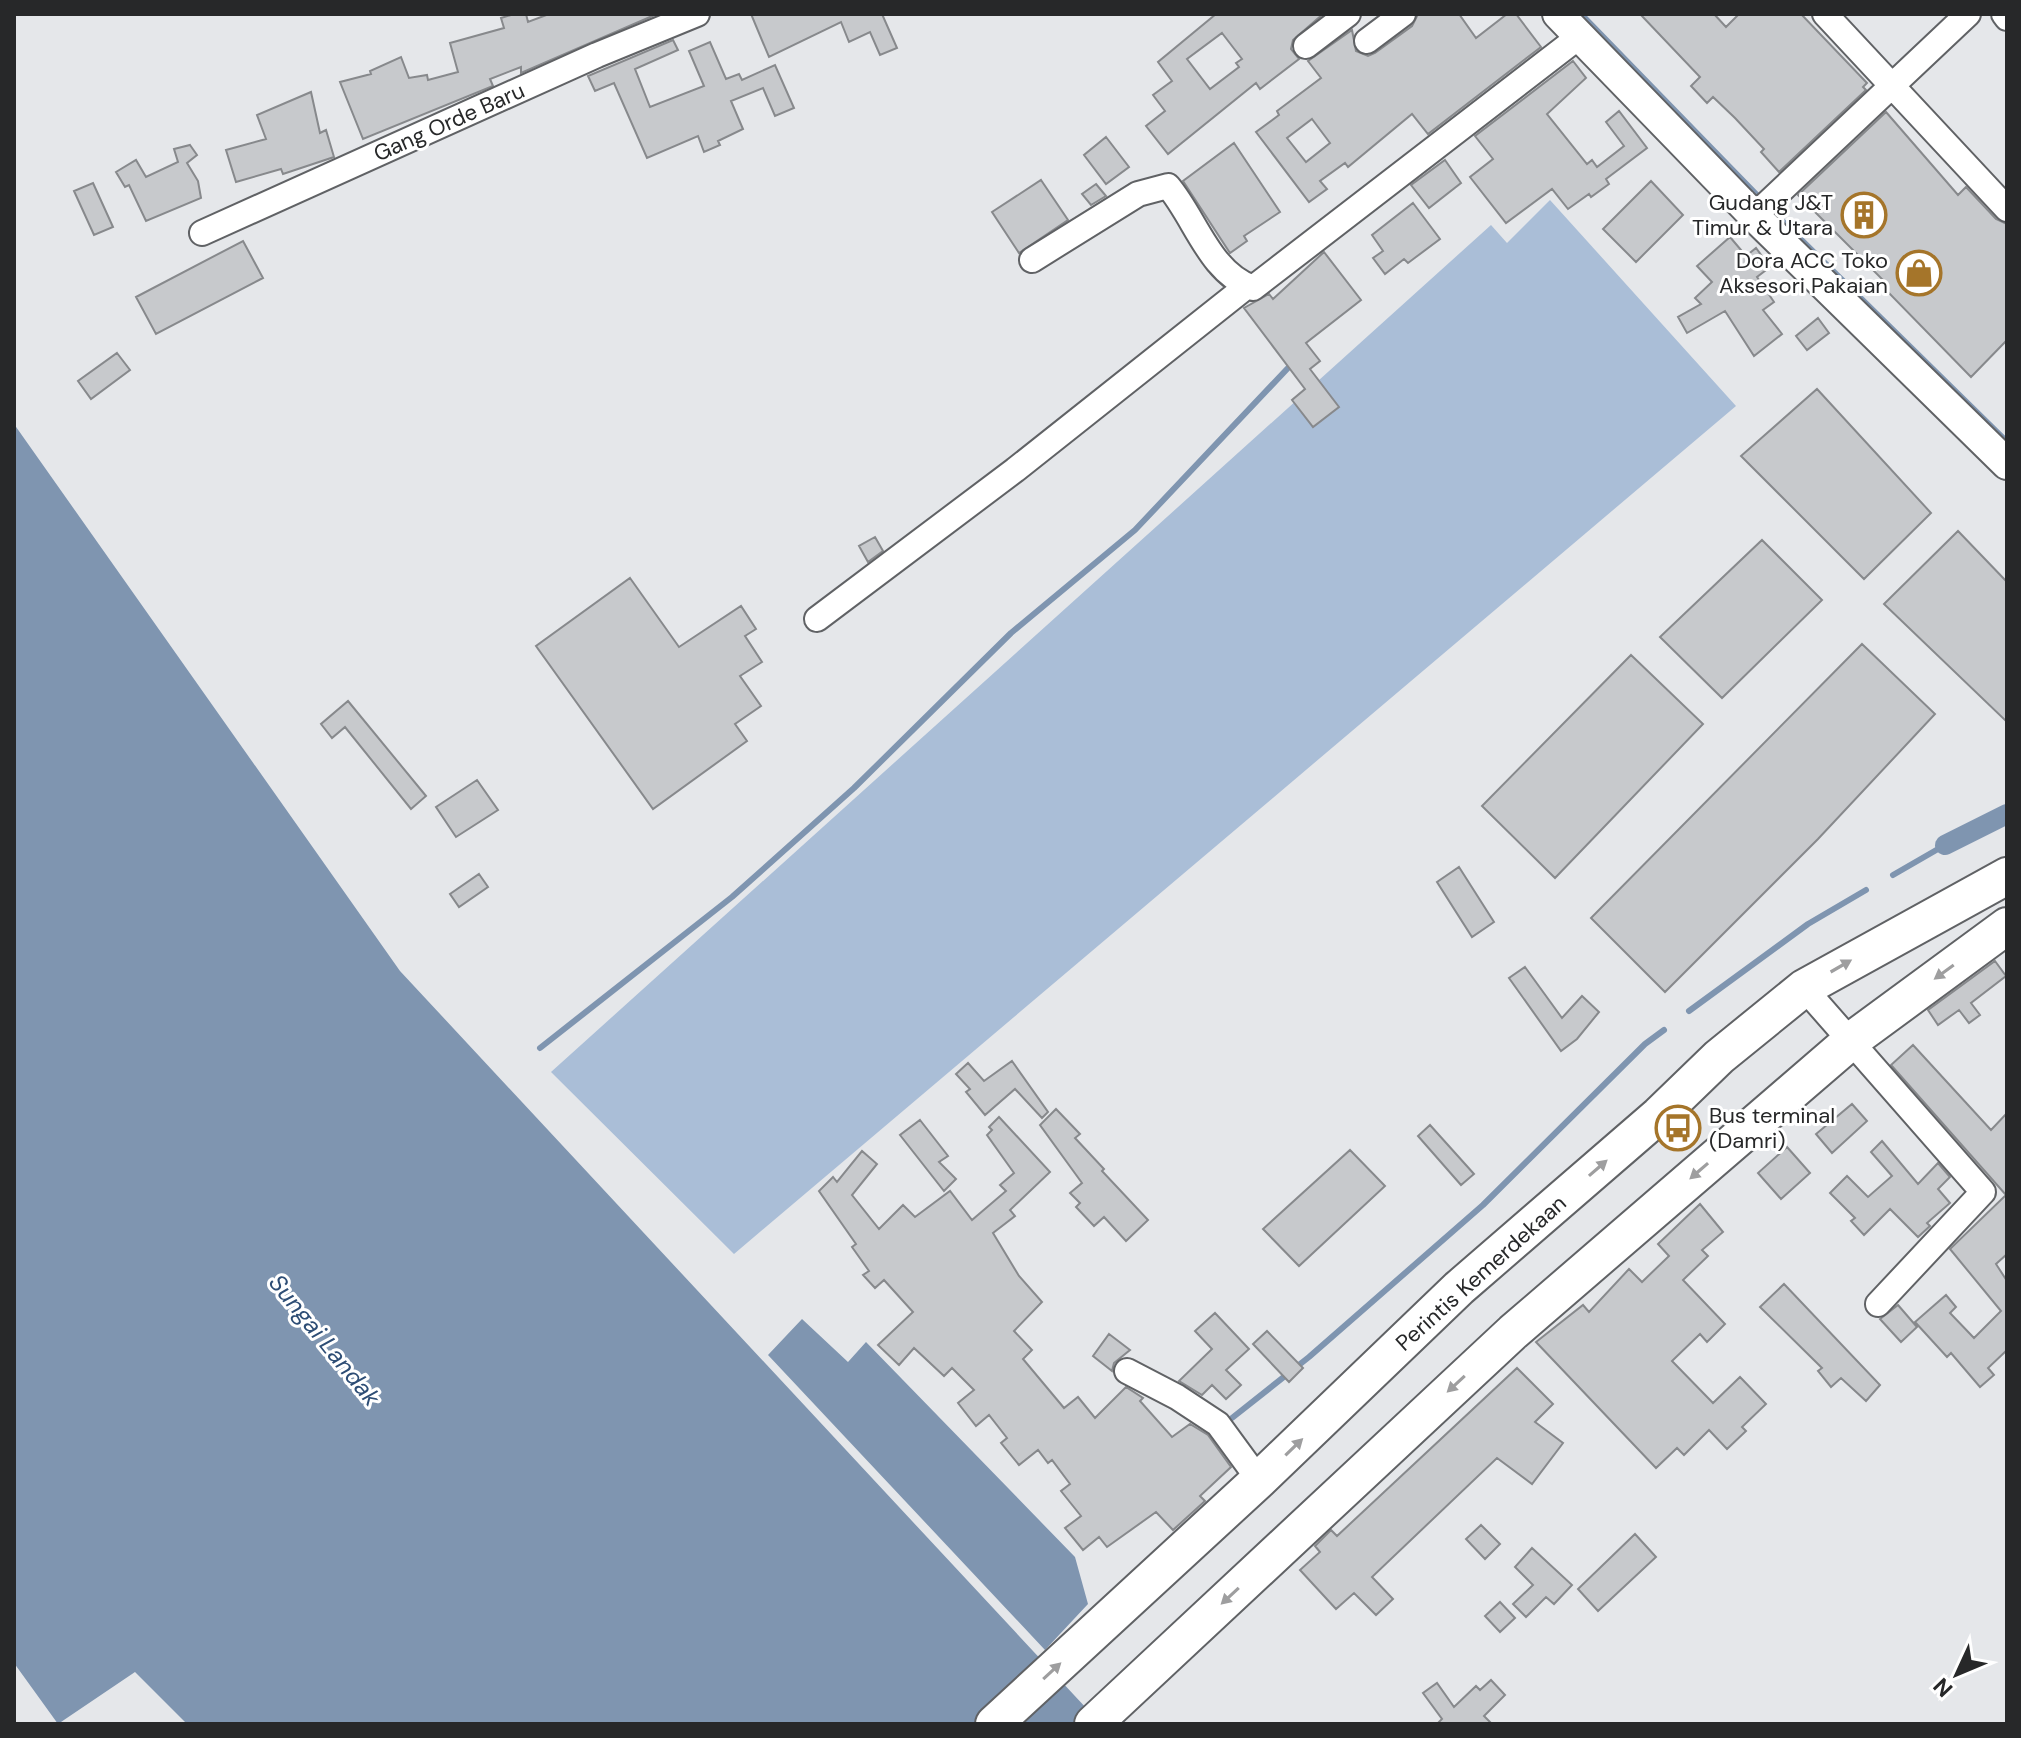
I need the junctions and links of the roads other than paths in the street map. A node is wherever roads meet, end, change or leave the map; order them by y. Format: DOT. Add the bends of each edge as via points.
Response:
graph roads {
  1 [pos="697,14"];
  2 [pos="1348,14"];
  3 [pos="1403,14"];
  4 [pos="1558,14"];
  5 [pos="1825,14"];
  6 [pos="1968,14"];
  7 [pos="1580,36"];
  8 [pos="1367,41"];
  9 [pos="1306,46"];
  10 [pos="1891,86"];
  11 [pos="2007,209"];
  12 [pos="1754,216"];
  13 [pos="202,233"];
  14 [pos="1032,260"];
  15 [pos="1247,286"];
  16 [pos="2007,464"];
  17 [pos="817,619"];
  18 [pos="2007,876"];
  19 [pos="2007,926"];
  20 [pos="1804,988"];
  21 [pos="1852,1040"];
  22 [pos="1878,1304"];
  23 [pos="1127,1371"];
  24 [pos="1248,1490"];
  25 [pos="994,1724"];
  26 [pos="1093,1724"];
  1 -- 13 [label="street, Gang Orde Baru"];
  2 -- 9 [label="street"];
  3 -- 8 [label="street"];
  4 -- 7 [label="main road"];
  5 -- 10 [label="street"];
  6 -- 10 [label="street"];
  7 -- 12 [label="main road"];
  7 -- 15 [label="street" via="1264,283"];
  10 -- 11 [label="street"];
  10 -- 12 [label="street"];
  12 -- 16 [label="main road"];
  14 -- 15 [label="street" via="1138,194 1168,186 1203,242"];
  15 -- 17 [label="street"];
  20 -- 18 [label="highway, Perintis Kemerdekaan, one-way"];
  19 -- 21 [label="highway, one-way"];
  20 -- 21 [label="street"];
  24 -- 20 [label="highway, Perintis Kemerdekaan, one-way" via="1459,1288"];
  21 -- 22 [label="street" via="1983,1192"];
  21 -- 26 [label="highway, one-way" via="1513,1332"];
  23 -- 24 [label="street" via="1218,1424"];
  25 -- 24 [label="highway, Perintis Kemerdekaan, one-way"];
}
